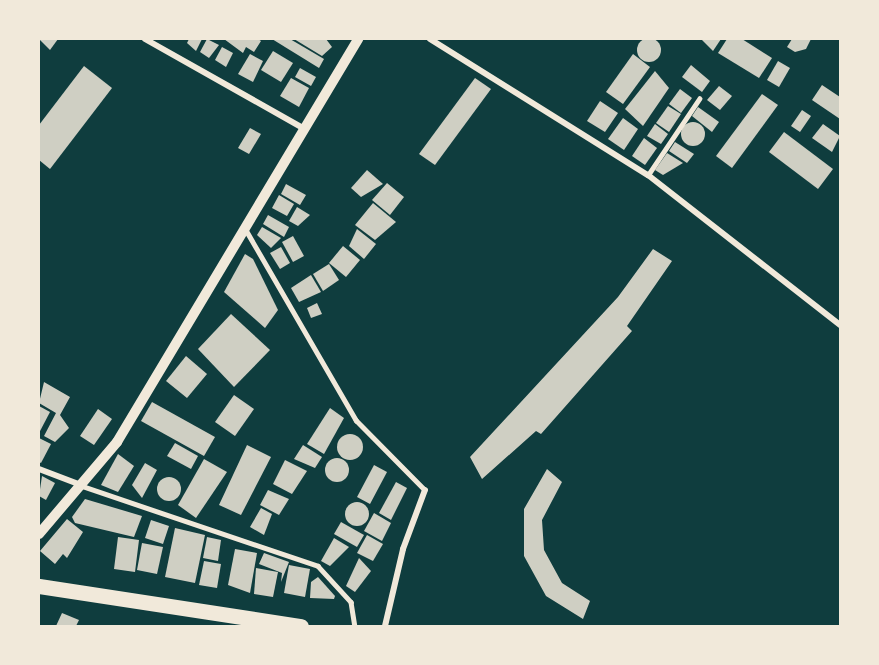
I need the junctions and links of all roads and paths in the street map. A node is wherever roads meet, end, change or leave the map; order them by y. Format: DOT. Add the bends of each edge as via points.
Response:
graph roads {
  1 [pos="145,39"];
  2 [pos="160,39"];
  3 [pos="358,39"];
  4 [pos="430,39"];
  5 [pos="156,46"];
  6 [pos="699,99"];
  7 [pos="305,129"];
  8 [pos="648,175"];
  9 [pos="246,230"];
  10 [pos="840,325"];
  11 [pos="39,469"];
  12 [pos="82,486"];
  13 [pos="424,490"];
  14 [pos="39,534"];
  15 [pos="39,586"];
  16 [pos="301,626"];
  17 [pos="355,626"];
  18 [pos="385,626"];
  1 -- 5 [label="street"];
  2 -- 5 [label="street"];
  3 -- 7 [label="street"];
  4 -- 8 [label="street"];
  5 -- 7 [label="street"];
  6 -- 8 [label="lane"];
  7 -- 9 [label="street"];
  8 -- 10 [label="street"];
  9 -- 12 [label="street" via="117,442"];
  9 -- 13 [label="lane" via="356,420"];
  11 -- 12 [label="street"];
  12 -- 14 [label="street"];
  12 -- 17 [label="lane" via="318,566 351,602"];
  13 -- 18 [label="street" via="403,549"];
  15 -- 16 [label="main road"];
}
